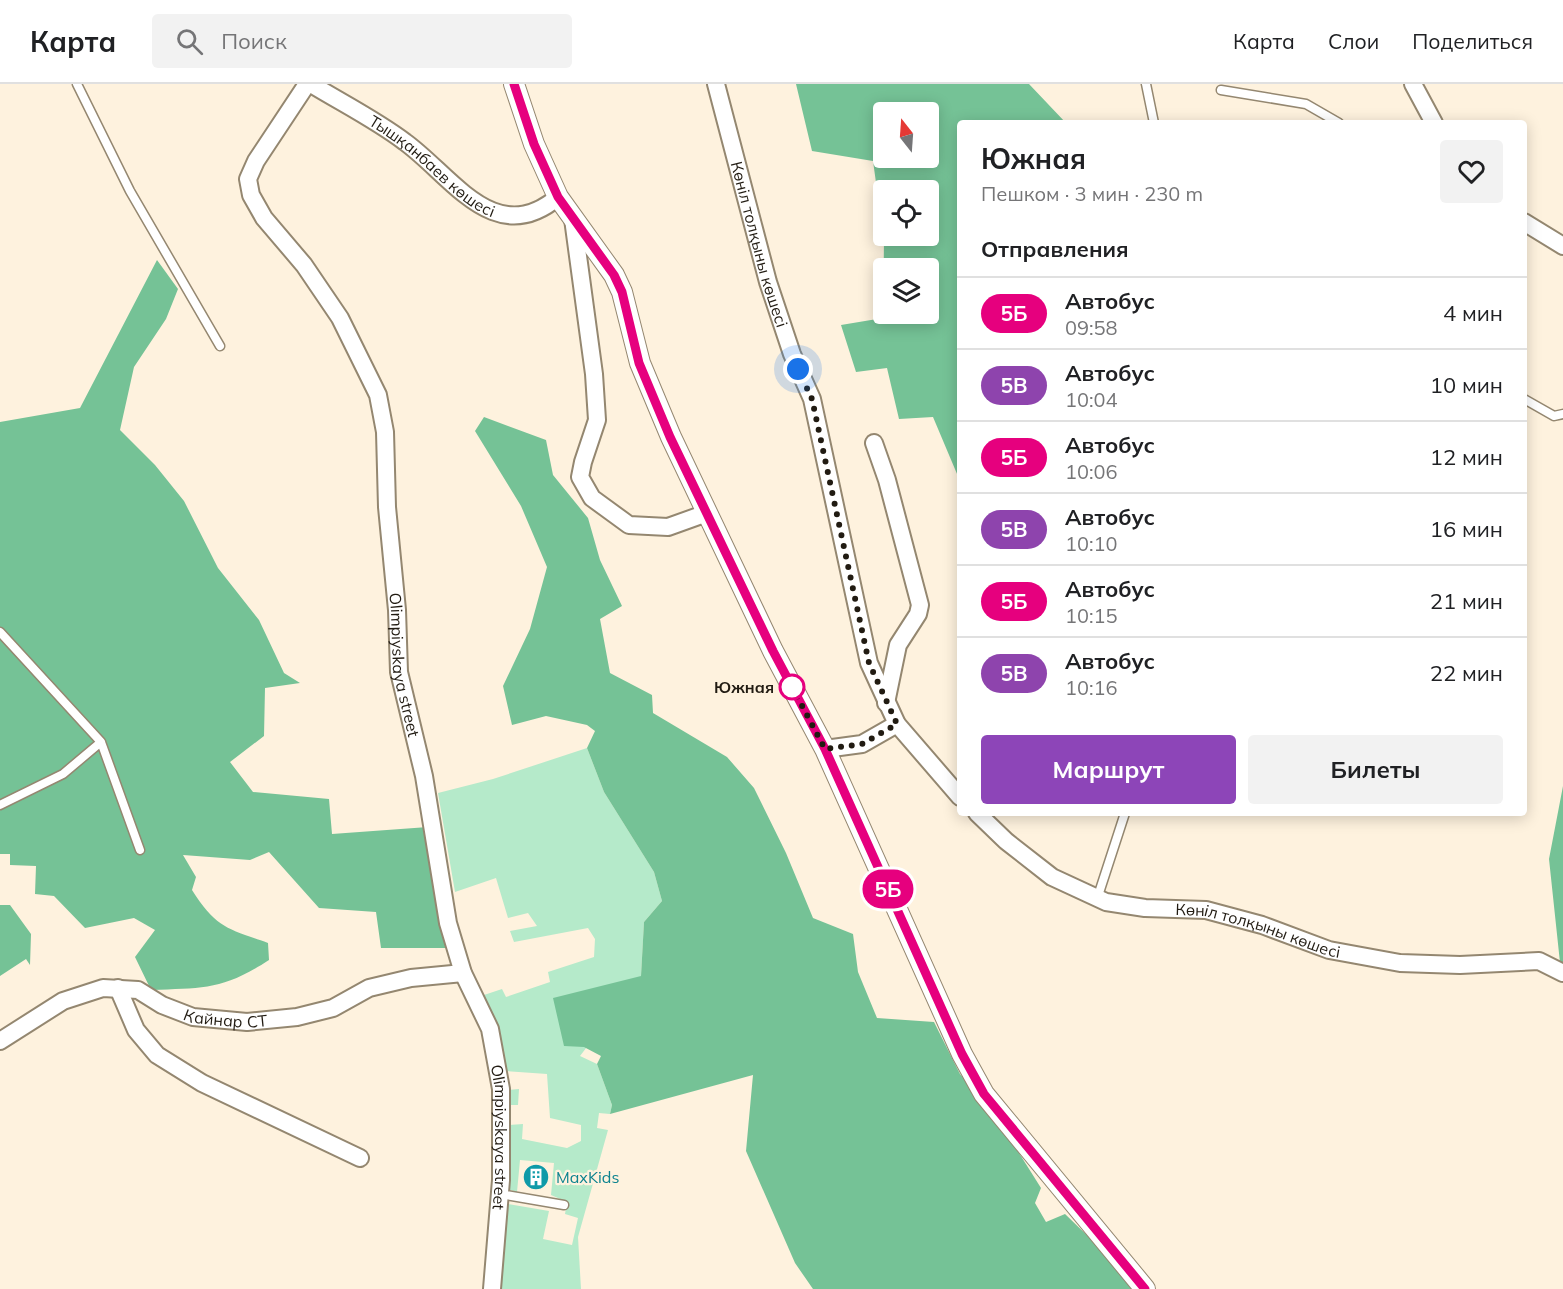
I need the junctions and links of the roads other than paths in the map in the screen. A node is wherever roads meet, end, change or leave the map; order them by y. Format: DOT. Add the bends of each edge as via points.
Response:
graph roads {
  1 [pos="77,84"];
  2 [pos="309,84"];
  3 [pos="514,84"];
  4 [pos="716,84"];
  5 [pos="1146,84"];
  6 [pos="1413,84"];
  7 [pos="1221,90"];
  8 [pos="1153,120"];
  9 [pos="1334,120"];
  10 [pos="1432,120"];
  11 [pos="558,197"];
  12 [pos="573,219"];
  13 [pos="1527,224"];
  14 [pos="1563,246"];
  15 [pos="220,346"];
  16 [pos="1527,401"];
  17 [pos="1563,414"];
  18 [pos="874,443"];
  19 [pos="707,513"];
  20 [pos="0,632"];
  21 [pos="886,703"];
  22 [pos="897,724"];
  23 [pos="101,742"];
  24 [pos="825,749"];
  25 [pos="957,794"];
  26 [pos="0,805"];
  27 [pos="980,816"];
  28 [pos="1124,816"];
  29 [pos="140,850"];
  30 [pos="1097,898"];
  31 [pos="463,972"];
  32 [pos="1563,974"];
  33 [pos="118,988"];
  34 [pos="0,1041"];
  35 [pos="360,1158"];
  36 [pos="500,1194"];
  37 [pos="564,1205"];
  38 [pos="492,1289"];
  39 [pos="1145,1289"];
  1 -- 15 [label="lane" via="130,191"];
  2 -- 11 [label="street, Тышқанбаев көшесі" via="406,142 476,205 507,217 542,212"];
  2 -- 31 [label="street, Olimpiyskaya street" via="248,179 251,195 264,218 304,265 340,318 378,395 385,432 399,672 424,776 448,923"];
  3 -- 11 [label="street" via="534,144"];
  4 -- 21 [label="street, Көніл толқыны көшесі" via="768,282 812,399 869,663"];
  5 -- 8 [label="lane"];
  6 -- 10 [label="street"];
  7 -- 9 [label="lane" via="1306,104"];
  11 -- 12 [label="street"];
  12 -- 19 [label="street" via="622,292 639,363"];
  12 -- 19 [label="street" via="597,420 580,477 592,498 629,525 668,527"];
  13 -- 14 [label="street"];
  16 -- 17 [label="lane" via="1554,416"];
  18 -- 21 [label="street" via="920,604 898,645"];
  19 -- 24 [label="street"];
  20 -- 23 [label="lane"];
  21 -- 22 [label="street, Көніл толқыны көшесі"];
  22 -- 24 [label="street" via="862,744"];
  22 -- 25 [label="street, Көніл толқыны көшесі"];
  23 -- 26 [label="lane" via="63,774"];
  23 -- 29 [label="lane"];
  24 -- 39 [label="street" via="962,1054 984,1094"];
  27 -- 30 [label="street, Көніл толқыны көшесі" via="1052,877"];
  28 -- 30 [label="lane"];
  30 -- 32 [label="street, Көніл толқыны көшесі" via="1145,908 1206,910 1262,925 1329,950 1400,963 1539,961"];
  31 -- 33 [label="street, Кайнар СТ" via="369,988 333,1008 297,1017 247,1022 193,1017 138,990"];
  31 -- 36 [label="street, Olimpiyskaya street" via="490,1029 501,1089"];
  33 -- 34 [label="street, Кайнар СТ" via="103,987 63,1001"];
  33 -- 35 [label="street" via="136,1030 157,1055 202,1083"];
  36 -- 37 [label="lane"];
  36 -- 38 [label="street, Olimpiyskaya street"];
}
